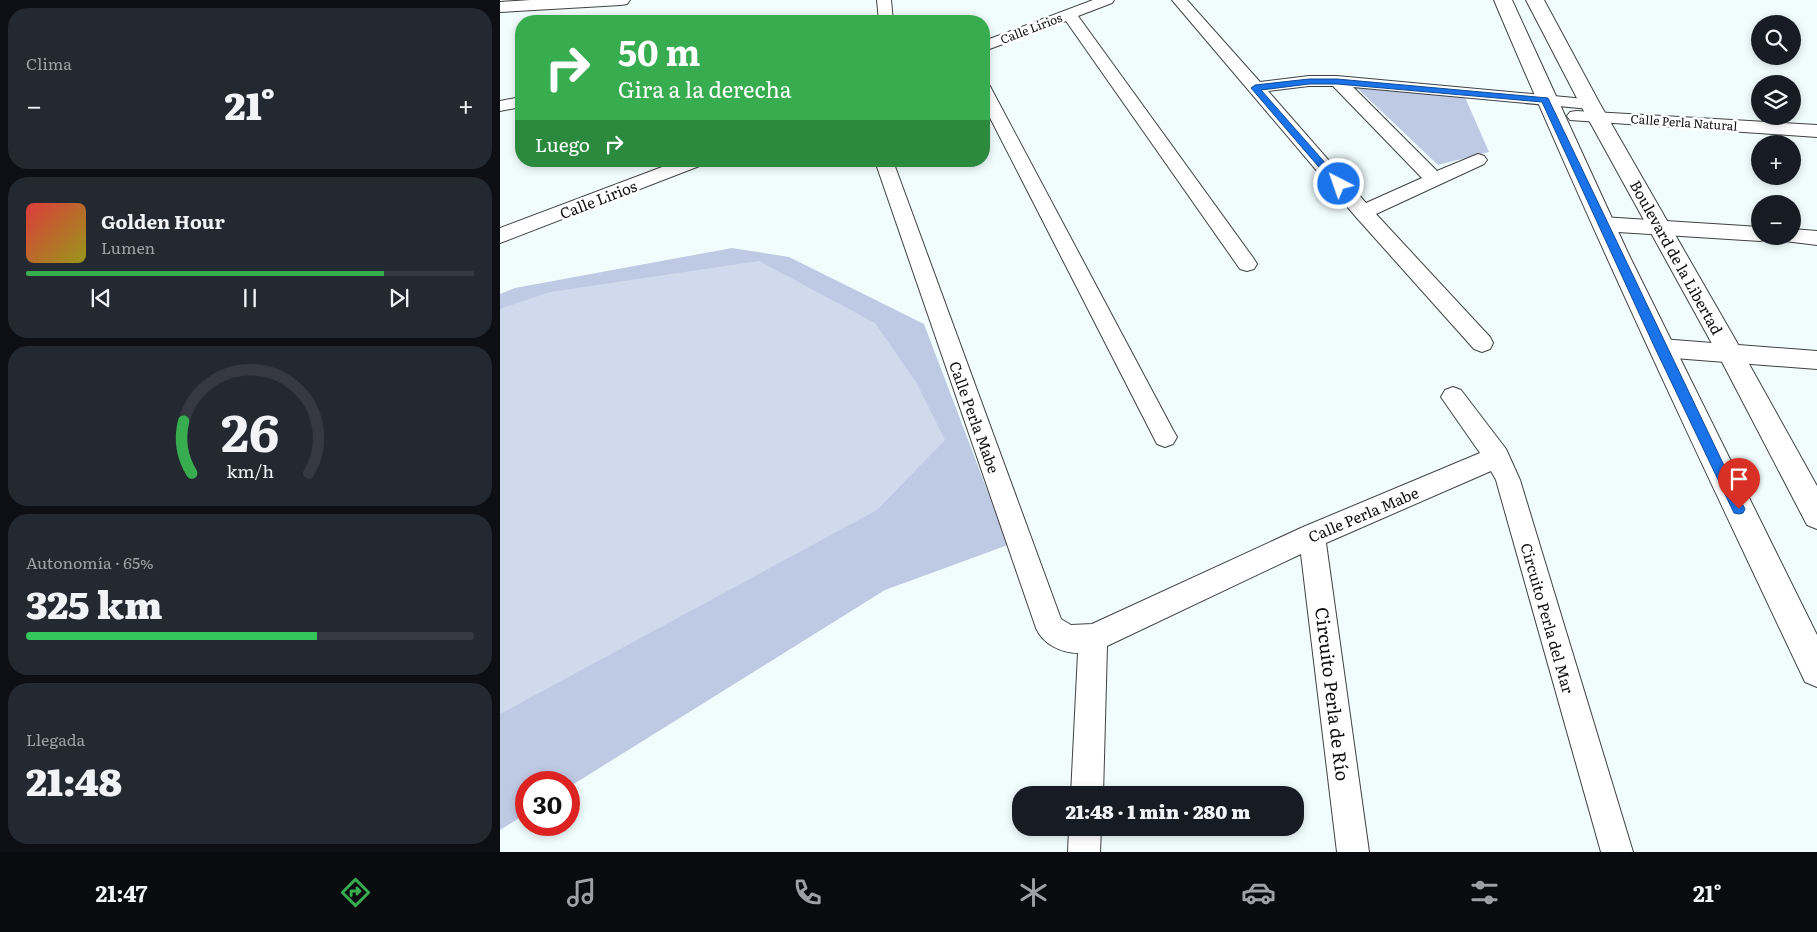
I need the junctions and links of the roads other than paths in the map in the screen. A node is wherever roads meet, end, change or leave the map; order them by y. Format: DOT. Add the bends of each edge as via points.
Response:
graph roads {
  1 [pos="621,0"];
  2 [pos="884,0"];
  3 [pos="1107,0"];
  4 [pos="1179,0"];
  5 [pos="1503,0"];
  6 [pos="1535,0"];
  7 [pos="500,8"];
  8 [pos="1068,13"];
  9 [pos="885,15"];
  10 [pos="1020,32"];
  11 [pos="990,35"];
  12 [pos="990,44"];
  13 [pos="1337,81"];
  14 [pos="1255,88"];
  15 [pos="990,102"];
  16 [pos="515,103"];
  17 [pos="500,106"];
  18 [pos="1548,107"];
  19 [pos="1594,110"];
  20 [pos="1817,131"];
  21 [pos="1478,160"];
  22 [pos="680,167"];
  23 [pos="886,167"];
  24 [pos="1435,180"];
  25 [pos="1363,212"];
  26 [pos="1602,224"];
  27 [pos="1660,227"];
  28 [pos="1751,233"];
  29 [pos="500,236"];
  30 [pos="1801,237"];
  31 [pos="1817,238"];
  32 [pos="1247,264"];
  33 [pos="1482,343"];
  34 [pos="1661,348"];
  35 [pos="1730,353"];
  36 [pos="1817,360"];
  37 [pos="1453,397"];
  38 [pos="1165,437"];
  39 [pos="1497,457"];
  40 [pos="1817,515"];
  41 [pos="1312,536"];
  42 [pos="1093,638"];
  43 [pos="1817,670"];
  44 [pos="1086,786"];
  45 [pos="1085,836"];
  46 [pos="1084,852"];
  47 [pos="1353,852"];
  48 [pos="1616,852"];
  1 -- 7 [label="street"];
  2 -- 9 [label="street"];
  3 -- 8 [label="street, Calle Lirios"];
  4 -- 14 [label="street"];
  5 -- 18 [label="street"];
  6 -- 19 [label="street, Boulevard de la Libertad"];
  8 -- 10 [label="street, Calle Lirios"];
  8 -- 32 [label="street"];
  10 -- 11 [label="street"];
  10 -- 12 [label="street, Calle Lirios"];
  13 -- 14 [label="street, Calle Perla Natural"];
  13 -- 18 [label="street, Calle Perla Natural"];
  13 -- 24 [label="street"];
  14 -- 25 [label="street"];
  15 -- 38 [label="street"];
  16 -- 17 [label="street"];
  18 -- 19 [label="street, Calle Perla Natural"];
  18 -- 26 [label="street"];
  19 -- 20 [label="street, Calle Perla Natural"];
  19 -- 27 [label="street, Boulevard de la Libertad"];
  21 -- 24 [label="street"];
  22 -- 29 [label="street, Calle Lirios"];
  23 -- 42 [label="street, Calle Perla Mabe" via="1050,628 1068,639"];
  24 -- 25 [label="street"];
  25 -- 33 [label="street"];
  26 -- 27 [label="street"];
  26 -- 34 [label="street"];
  27 -- 28 [label="street"];
  27 -- 35 [label="street, Boulevard de la Libertad"];
  30 -- 31 [label="street"];
  34 -- 35 [label="street"];
  34 -- 43 [label="street"];
  35 -- 36 [label="street"];
  35 -- 40 [label="street, Boulevard de la Libertad"];
  37 -- 39 [label="street, Circuito Perla del Mar"];
  39 -- 41 [label="street, Calle Perla Mabe"];
  39 -- 48 [label="street, Circuito Perla del Mar" via="1508,480"];
  41 -- 42 [label="street, Calle Perla Mabe"];
  41 -- 47 [label="street, Circuito Perla de Río"];
  42 -- 44 [label="street"];
  45 -- 46 [label="street"];
}
